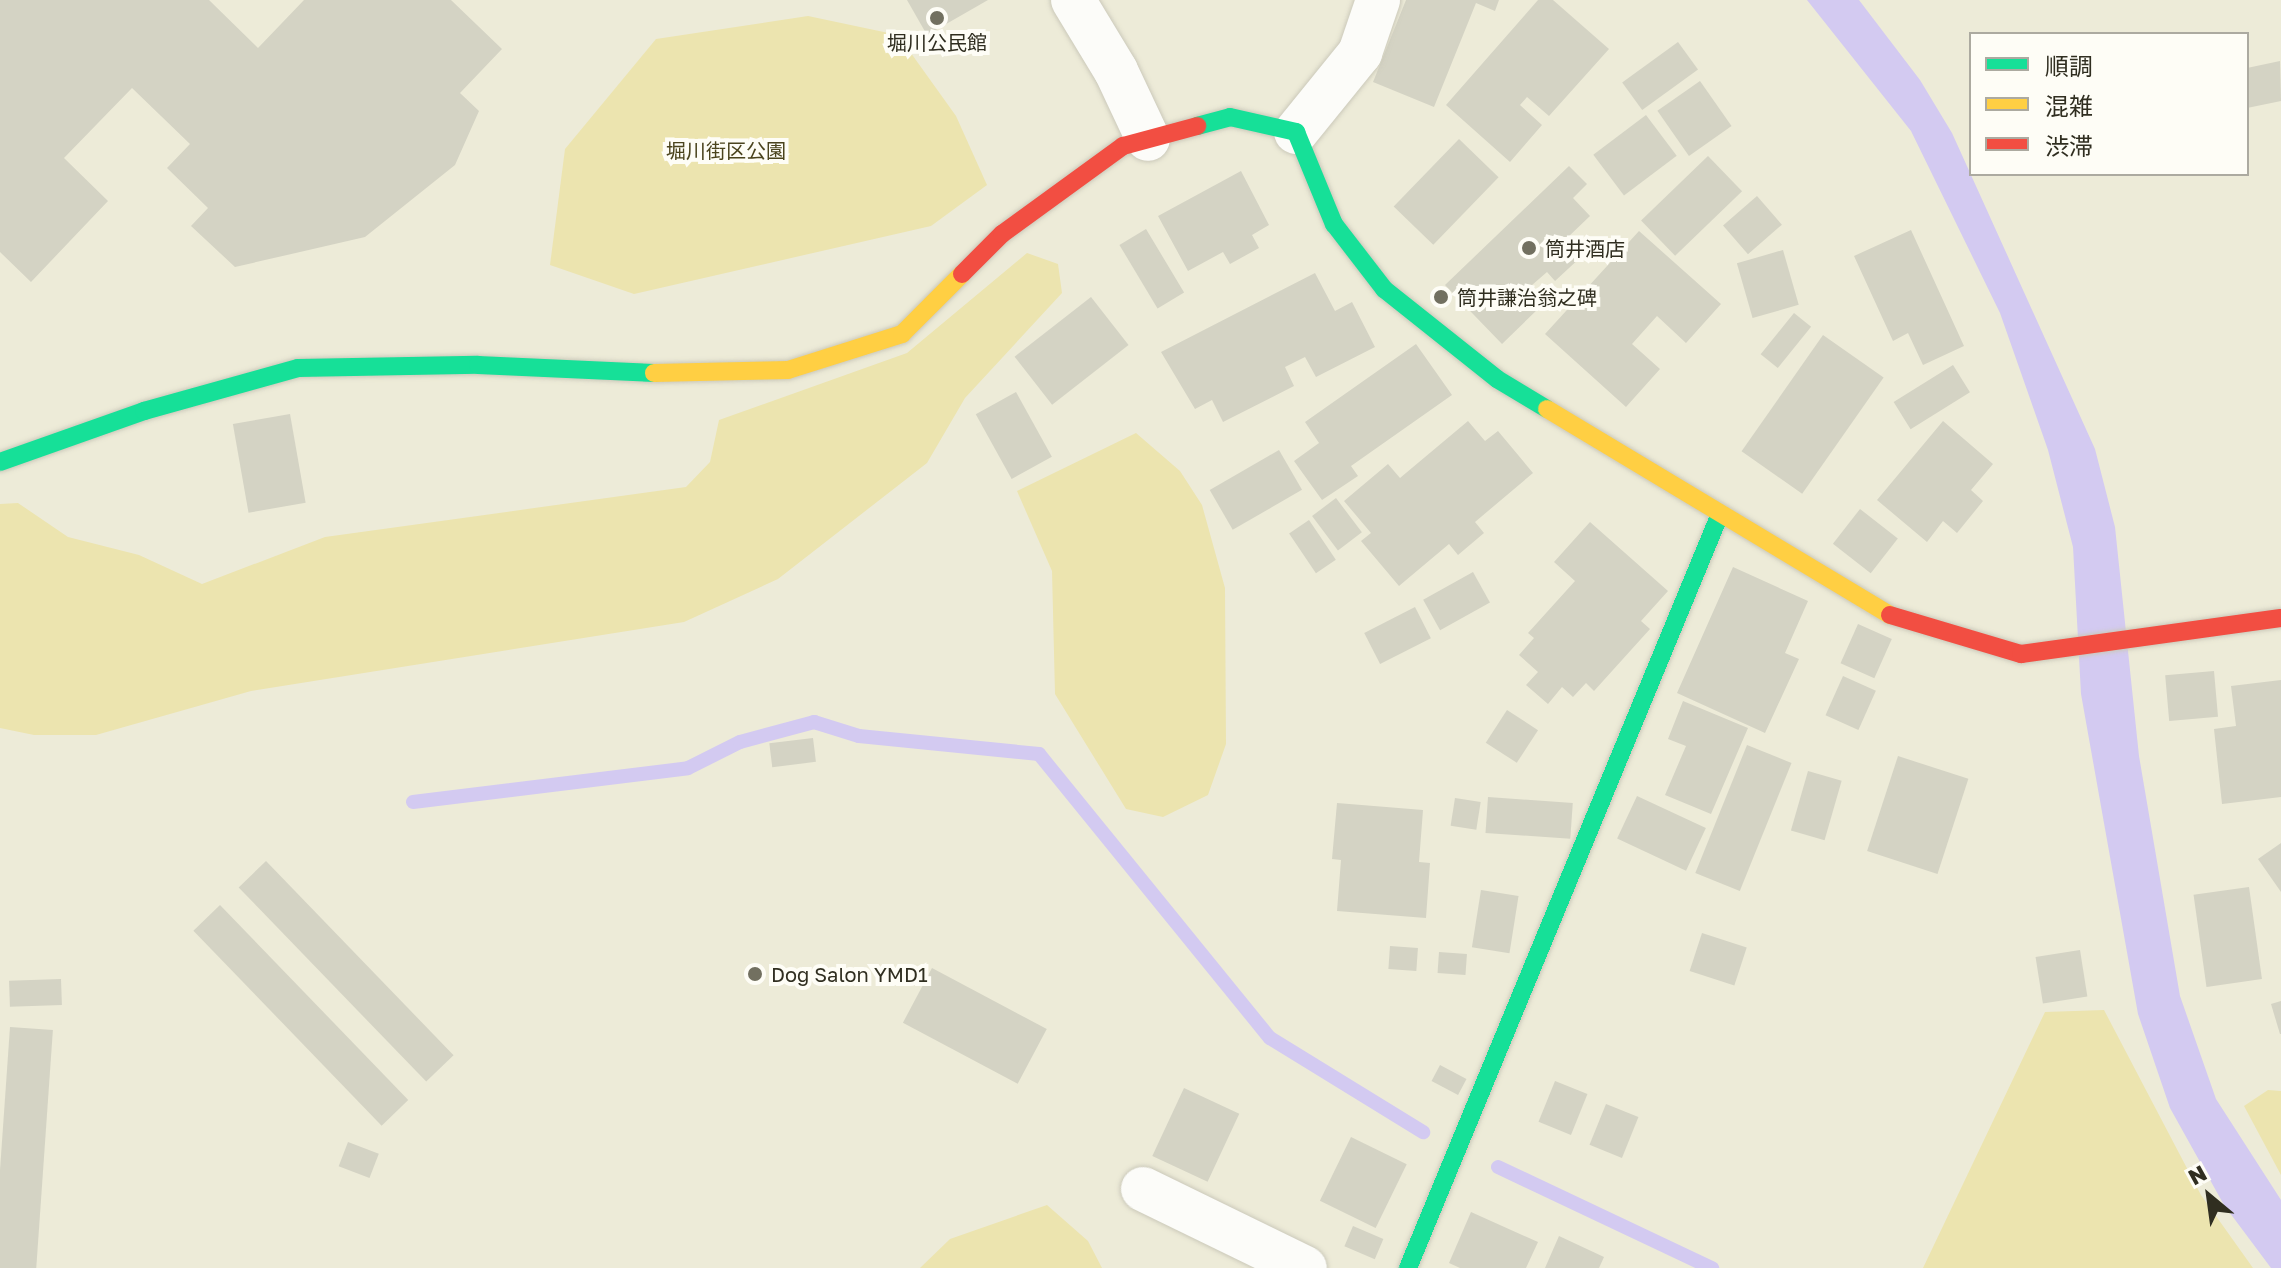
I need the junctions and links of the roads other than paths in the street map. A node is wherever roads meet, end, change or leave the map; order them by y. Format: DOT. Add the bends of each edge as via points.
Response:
graph roads {
  1 [pos="1073,0"];
  2 [pos="1378,0"];
  3 [pos="1296,132"];
  4 [pos="1148,139"];
  5 [pos="0,462"];
  6 [pos="1720,514"];
  7 [pos="2281,618"];
  8 [pos="1143,1189"];
  9 [pos="1305,1268"];
  10 [pos="1408,1268"];
  1 -- 4 [label="street" via="1116,71"];
  2 -- 3 [label="street" via="1360,53"];
  3 -- 4 [label="street" via="1230,117"];
  3 -- 6 [label="street" via="1334,224 1384,289 1497,379"];
  4 -- 5 [label="street" via="1123,146 1002,234 902,334 788,370 621,374 478,365 298,368 144,411"];
  6 -- 7 [label="street" via="1893,617 2021,654"];
  6 -- 10 [label="street"];
  8 -- 9 [label="street"];
}
